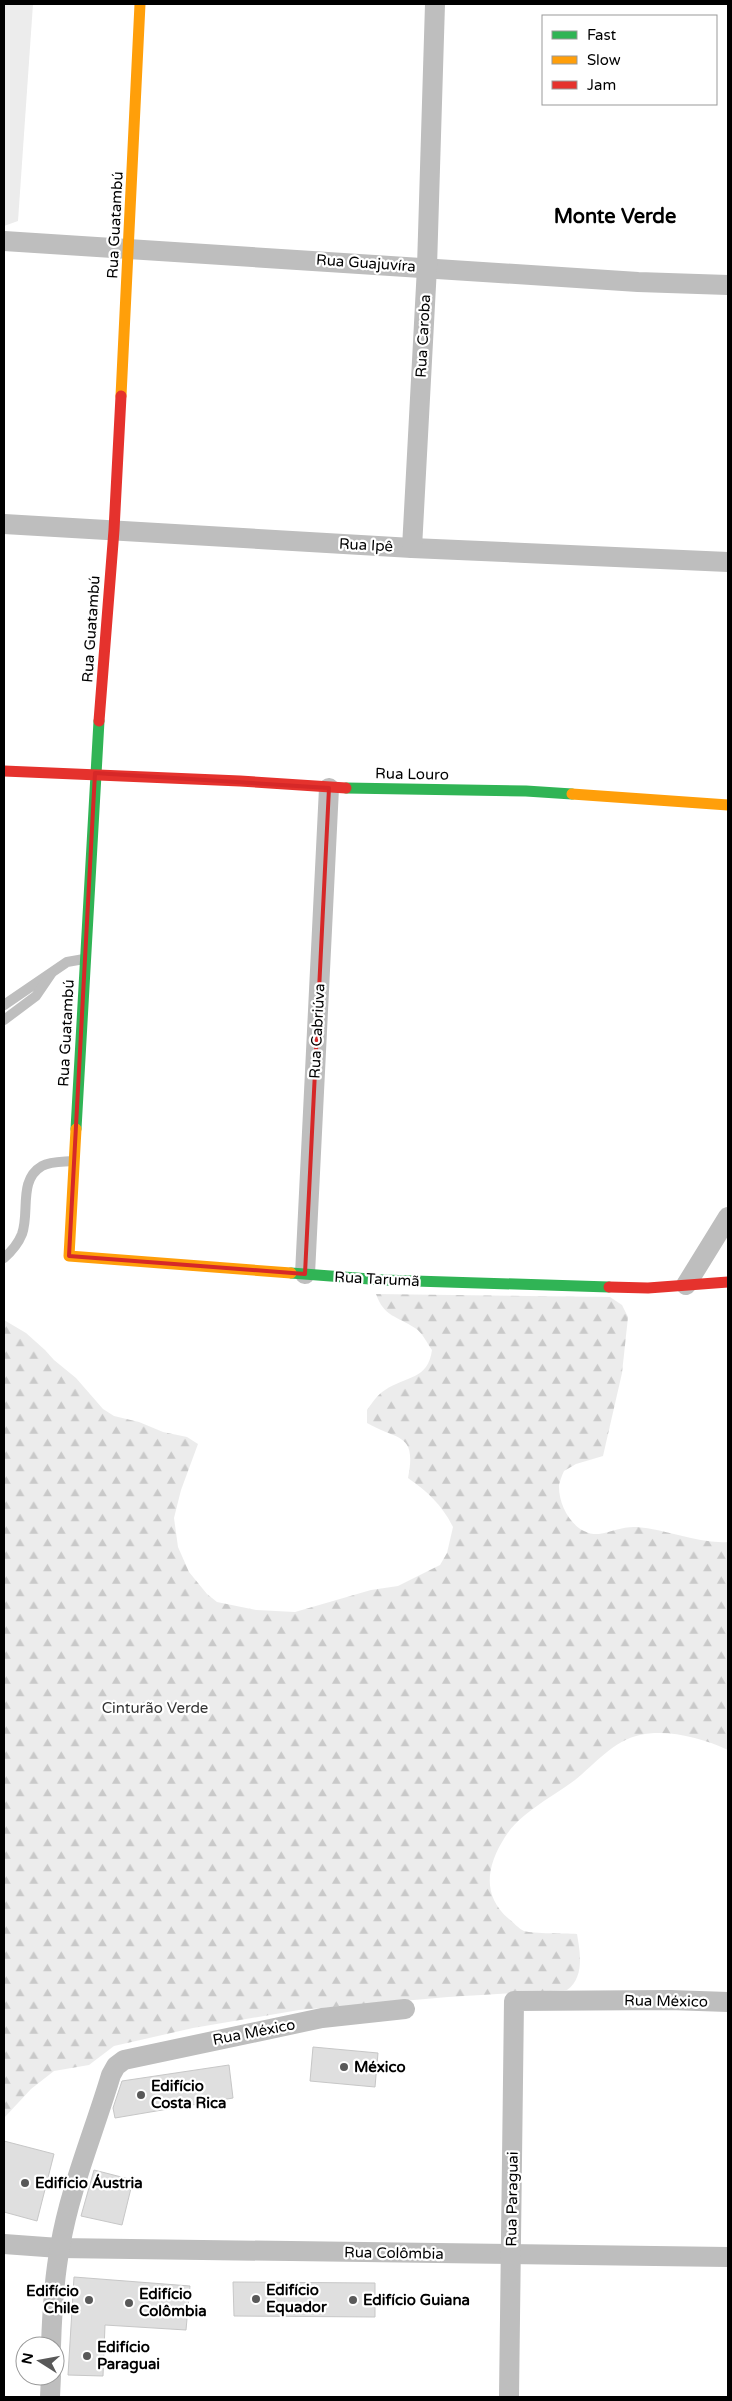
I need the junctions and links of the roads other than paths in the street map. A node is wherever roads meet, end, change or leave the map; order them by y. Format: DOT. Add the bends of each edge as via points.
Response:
graph roads {
  1 [pos="140,4"];
  2 [pos="435,4"];
  3 [pos="4,241"];
  4 [pos="129,247"];
  5 [pos="427,267"];
  6 [pos="728,285"];
  7 [pos="4,524"];
  8 [pos="114,530"];
  9 [pos="412,548"];
  10 [pos="728,562"];
  11 [pos="4,771"];
  12 [pos="95,773"];
  13 [pos="329,788"];
  14 [pos="728,805"];
  15 [pos="85,959"];
  16 [pos="53,970"];
  17 [pos="4,1005"];
  18 [pos="4,1020"];
  19 [pos="74,1161"];
  20 [pos="728,1217"];
  21 [pos="69,1256"];
  22 [pos="4,1258"];
  23 [pos="305,1274"];
  24 [pos="728,1282"];
  25 [pos="686,1285"];
  26 [pos="514,2001"];
  27 [pos="728,2002"];
  28 [pos="405,2009"];
  29 [pos="4,2244"];
  30 [pos="59,2248"];
  31 [pos="511,2255"];
  32 [pos="728,2257"];
  33 [pos="51,2336"];
  34 [pos="509,2397"];
  1 -- 4 [label="street, Rua Guatambú"];
  2 -- 5 [label="street, Rua Caroba"];
  3 -- 4 [label="street, Rua Guajuvíra"];
  4 -- 5 [label="street, Rua Guajuvíra"];
  4 -- 8 [label="street, Rua Guatambú"];
  5 -- 6 [label="street, Rua Guajuvíra"];
  5 -- 9 [label="street, Rua Caroba"];
  7 -- 8 [label="street, Rua Ipê"];
  8 -- 9 [label="street, Rua Ipê"];
  8 -- 12 [label="street, Rua Guatambú"];
  9 -- 10 [label="street, Rua Ipê"];
  11 -- 12 [label="street, Rua Louro"];
  12 -- 13 [label="street, Rua Louro"];
  12 -- 15 [label="street, Rua Guatambú"];
  13 -- 14 [label="street, Rua Louro" via="526,791"];
  13 -- 23 [label="street, Rua Cabriúva"];
  15 -- 16 [label="lane" via="67,962"];
  15 -- 19 [label="street, Rua Guatambú"];
  16 -- 17 [label="lane"];
  16 -- 18 [label="lane" via="36,996"];
  19 -- 21 [label="street, Rua Guatambú"];
  19 -- 22 [label="lane" via="49,1163 30,1178 23,1232 18,1244"];
  20 -- 25 [label="street"];
  21 -- 23 [label="street, Rua Tarumã"];
  23 -- 25 [label="street, Rua Tarumã" via="384,1280 648,1288"];
  24 -- 25 [label="street, Rua Tarumã"];
  26 -- 27 [label="street, Rua México"];
  26 -- 31 [label="street, Rua Paraguai"];
  28 -- 30 [label="street, Rua México" via="322,2018 124,2060 111,2075"];
  29 -- 30 [label="street, Rua Colômbia"];
  30 -- 31 [label="street, Rua Colômbia"];
  30 -- 33 [label="street"];
  31 -- 32 [label="street, Rua Colômbia"];
  31 -- 34 [label="street, Rua Paraguai"];
}
